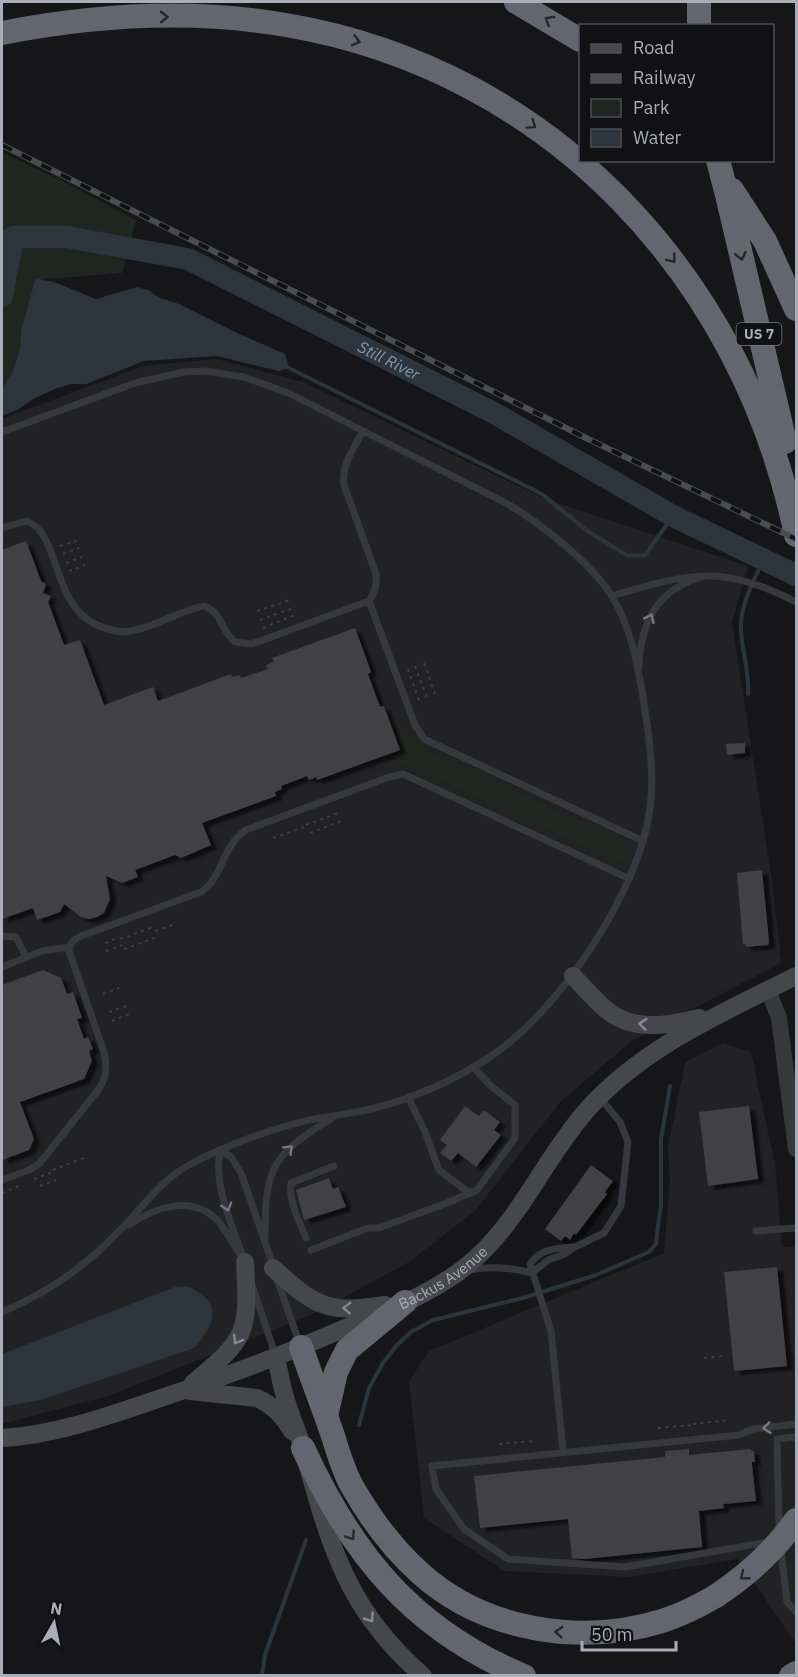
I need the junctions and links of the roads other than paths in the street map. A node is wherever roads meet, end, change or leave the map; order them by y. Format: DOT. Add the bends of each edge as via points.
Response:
graph roads {
  1 [pos="141,2"];
  2 [pos="516,2"];
  3 [pos="699,2"];
  4 [pos="2,20"];
  5 [pos="699,24"];
  6 [pos="2,33"];
  7 [pos="579,39"];
  8 [pos="579,162"];
  9 [pos="579,162"];
  10 [pos="711,162"];
  11 [pos="719,162"];
  12 [pos="796,309"];
  13 [pos="363,430"];
  14 [pos="2,432"];
  15 [pos="785,467"];
  16 [pos="796,495"];
  17 [pos="2,528"];
  18 [pos="796,535"];
  19 [pos="708,575"];
  20 [pos="612,596"];
  21 [pos="369,601"];
  22 [pos="796,602"];
  23 [pos="639,674"];
  24 [pos="643,841"];
  25 [pos="628,878"];
  26 [pos="2,936"];
  27 [pos="69,947"];
  28 [pos="26,957"];
  29 [pos="2,967"];
  30 [pos="573,976"];
  31 [pos="796,976"];
  32 [pos="768,990"];
  33 [pos="722,1014"];
  34 [pos="473,1067"];
  35 [pos="408,1097"];
  36 [pos="599,1097"];
  37 [pos="336,1115"];
  38 [pos="796,1149"];
  39 [pos="220,1150"];
  40 [pos="334,1166"];
  41 [pos="2,1180"];
  42 [pos="468,1192"];
  43 [pos="796,1228"];
  44 [pos="756,1231"];
  45 [pos="119,1232"];
  46 [pos="306,1238"];
  47 [pos="265,1242"];
  48 [pos="575,1247"];
  49 [pos="310,1250"];
  50 [pos="245,1262"];
  51 [pos="273,1268"];
  52 [pos="459,1272"];
  53 [pos="532,1274"];
  54 [pos="405,1302"];
  55 [pos="2,1312"];
  56 [pos="301,1347"];
  57 [pos="276,1357"];
  58 [pos="184,1390"];
  59 [pos="326,1416"];
  60 [pos="796,1424"];
  61 [pos="796,1437"];
  62 [pos="2,1438"];
  63 [pos="303,1448"];
  64 [pos="563,1451"];
  65 [pos="796,1520"];
  66 [pos="780,1539"];
  67 [pos="796,1612"];
  68 [pos="796,1673"];
  69 [pos="423,1676"];
  70 [pos="524,1676"];
  71 [pos="791,1676"];
  1 -- 4 [label="highway"];
  7 -- 2 [label="highway, one-way"];
  3 -- 5 [label="highway"];
  6 -- 8 [label="highway, one-way" via="163,16 246,19 286,25 365,44 437,71 536,128"];
  9 -- 15 [label="highway, one-way" via="651,233 697,293 718,326"];
  10 -- 12 [label="highway" via="765,241"];
  11 -- 15 [label="highway, US 7, one-way, bridge"];
  13 -- 14 [label="lane" via="264,383 203,371 135,383"];
  13 -- 20 [label="lane" via="523,512 585,565"];
  13 -- 21 [label="lane" via="342,476 376,574 376,589"];
  15 -- 16 [label="highway, US 7"];
  15 -- 18 [label="highway"];
  17 -- 21 [label="lane" via="26,521 37,527 46,540 72,607 89,621 109,629 132,631 204,606 217,613 224,630 235,642 252,644"];
  19 -- 20 [label="lane" via="671,579"];
  19 -- 22 [label="lane" via="765,587"];
  23 -- 19 [label="lane, one-way" via="645,630 656,605 679,587"];
  20 -- 23 [label="lane" via="629,632"];
  21 -- 24 [label="lane" via="415,725 424,739"];
  23 -- 24 [label="lane" via="651,769 651,806"];
  24 -- 25 [label="lane"];
  25 -- 27 [label="lane" via="403,774 246,830 235,838 213,881 201,892 81,936"];
  25 -- 30 [label="lane"];
  26 -- 28 [label="lane" via="16,937"];
  27 -- 28 [label="lane"];
  27 -- 41 [label="lane" via="104,1052 106,1076 39,1164"];
  28 -- 29 [label="lane"];
  33 -- 30 [label="main road, one-way" via="675,1024 631,1023 611,1013"];
  30 -- 34 [label="lane" via="518,1034"];
  31 -- 32 [label="main road, Backus Avenue"];
  32 -- 33 [label="main road, Backus Avenue"];
  32 -- 38 [label="street" via="779,1018"];
  33 -- 36 [label="main road, Backus Avenue" via="662,1047"];
  34 -- 35 [label="lane"];
  34 -- 42 [label="lane" via="515,1105 515,1138 477,1190"];
  35 -- 37 [label="lane"];
  35 -- 42 [label="lane" via="439,1170"];
  36 -- 48 [label="lane" via="620,1122 628,1142 621,1206 604,1233"];
  36 -- 52 [label="main road, Backus Avenue" via="570,1131 495,1239"];
  37 -- 39 [label="lane" via="291,1124"];
  47 -- 37 [label="lane, one-way" via="266,1193 274,1168 296,1141"];
  39 -- 45 [label="lane" via="171,1176"];
  39 -- 47 [label="lane" via="231,1157 242,1173"];
  39 -- 50 [label="lane, one-way" via="219,1181"];
  40 -- 46 [label="lane" via="291,1183 292,1200"];
  42 -- 49 [label="lane" via="402,1220"];
  43 -- 44 [label="lane"];
  45 -- 50 [label="lane" via="161,1208 196,1208 218,1221"];
  45 -- 55 [label="lane" via="72,1272"];
  47 -- 51 [label="lane"];
  48 -- 53 [label="lane" via="548,1260"];
  48 -- 53 [label="lane" via="535,1257 530,1264"];
  50 -- 57 [label="lane"];
  50 -- 58 [label="main road, one-way" via="247,1310 241,1336 225,1356"];
  54 -- 51 [label="main road, one-way" via="362,1308 331,1307 306,1297"];
  51 -- 56 [label="lane"];
  52 -- 53 [label="lane" via="497,1267"];
  52 -- 54 [label="main road, Backus Avenue"];
  53 -- 64 [label="lane" via="551,1331"];
  54 -- 56 [label="main road, Backus Avenue"];
  54 -- 59 [label="highway" via="347,1350 336,1372"];
  56 -- 57 [label="main road, Backus Avenue"];
  56 -- 59 [label="highway"];
  57 -- 58 [label="main road, Backus Avenue"];
  57 -- 63 [label="main road"];
  58 -- 62 [label="main road, Backus Avenue" via="65,1427"];
  58 -- 63 [label="main road" via="246,1396 267,1403 286,1420"];
  65 -- 59 [label="highway, one-way, bridge" via="754,1569 691,1610 639,1628 601,1633 550,1631 470,1606 421,1575 383,1534 351,1486"];
  60 -- 64 [label="lane, one-way" via="739,1434"];
  61 -- 66 [label="lane" via="777,1439"];
  63 -- 69 [label="main road, one-way" via="327,1531 353,1594 378,1630"];
  63 -- 70 [label="highway, one-way" via="343,1524 401,1597 451,1638"];
  64 -- 66 [label="lane" via="432,1466 436,1489 464,1529 508,1558 625,1567"];
  66 -- 67 [label="lane" via="788,1602"];
  68 -- 71 [label="highway"];
}
